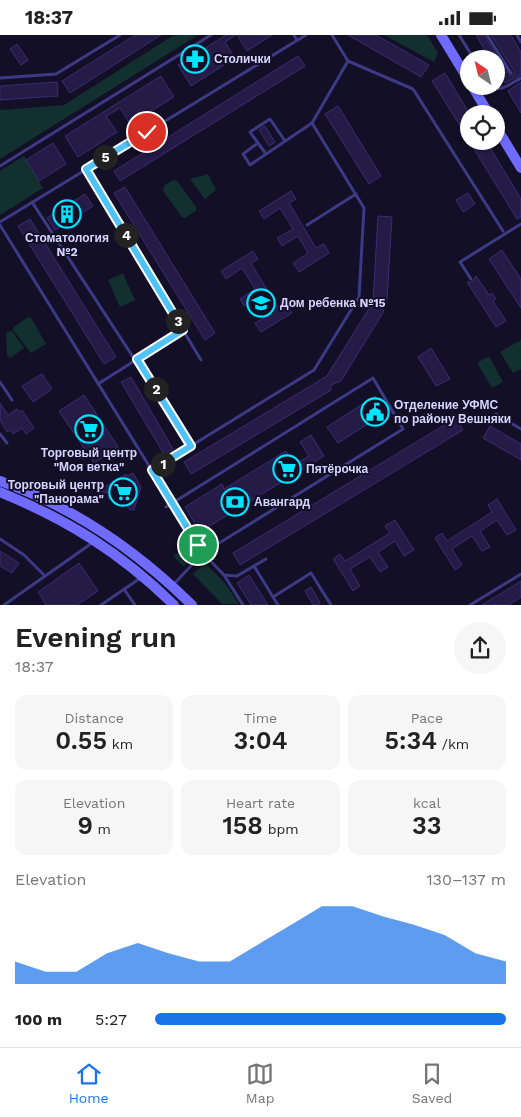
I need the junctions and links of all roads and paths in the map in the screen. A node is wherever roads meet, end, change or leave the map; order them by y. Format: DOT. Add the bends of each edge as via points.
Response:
graph roads {
  1 [pos="120,35"];
  2 [pos="211,35"];
  3 [pos="294,35"];
  4 [pos="306,35"];
  5 [pos="332,35"];
  6 [pos="441,35"];
  7 [pos="459,35"];
  8 [pos="487,35"];
  9 [pos="517,35"];
  10 [pos="298,40"];
  11 [pos="521,42"];
  12 [pos="468,50"];
  13 [pos="348,61"];
  14 [pos="460,66"];
  15 [pos="511,73"];
  16 [pos="521,78"];
  17 [pos="0,79"];
  18 [pos="505,87"];
  19 [pos="312,123"];
  20 [pos="285,141"];
  21 [pos="505,142"];
  22 [pos="258,143"];
  23 [pos="266,155"];
  24 [pos="0,166"];
  25 [pos="521,168"];
  26 [pos="86,169"];
  27 [pos="356,193"];
  28 [pos="32,202"];
  29 [pos="0,223"];
  30 [pos="521,224"];
  31 [pos="308,225"];
  32 [pos="503,231"];
  33 [pos="471,279"];
  34 [pos="183,330"];
  35 [pos="136,359"];
  36 [pos="201,360"];
  37 [pos="0,382"];
  38 [pos="98,383"];
  39 [pos="12,400"];
  40 [pos="496,414"];
  41 [pos="521,429"];
  42 [pos="0,434"];
  43 [pos="7,443"];
  44 [pos="191,446"];
  45 [pos="152,470"];
  46 [pos="0,473"];
  47 [pos="0,481"];
  48 [pos="16,487"];
  49 [pos="0,492"];
  50 [pos="172,503"];
  51 [pos="166,507"];
  52 [pos="0,539"];
  53 [pos="95,540"];
  54 [pos="203,553"];
  55 [pos="266,559"];
  56 [pos="254,566"];
  57 [pos="521,574"];
  58 [pos="224,575"];
  59 [pos="45,576"];
  60 [pos="143,577"];
  61 [pos="173,586"];
  62 [pos="124,589"];
  63 [pos="273,597"];
  64 [pos="4,605"];
  65 [pos="101,605"];
  66 [pos="135,605"];
  67 [pos="174,605"];
  68 [pos="192,605"];
  69 [pos="243,605"];
  70 [pos="278,605"];
  71 [pos="331,605"];
  72 [pos="470,605"];
  1 -- 17 [label="lane" via="56,75"];
  2 -- 24 [label="lane"];
  3 -- 10 [label="lane"];
  4 -- 10 [label="lane"];
  5 -- 13 [label="lane"];
  6 -- 14 [label="main road"];
  7 -- 12 [label="lane"];
  8 -- 15 [label="lane"];
  9 -- 11 [label="lane"];
  10 -- 26 [label="lane"];
  13 -- 19 [label="lane"];
  13 -- 32 [label="lane" via="413,89"];
  16 -- 18 [label="lane"];
  19 -- 20 [label="lane"];
  19 -- 27 [label="lane"];
  20 -- 22 [label="lane" via="270,119 250,132"];
  20 -- 23 [label="lane"];
  21 -- 25 [label="main road"];
  22 -- 23 [label="lane"];
  22 -- 23 [label="lane" via="243,154 246,160 250,165"];
  26 -- 28 [label="lane"];
  26 -- 34 [label="lane"];
  27 -- 31 [label="lane"];
  27 -- 44 [label="lane" via="364,208 359,297 314,371"];
  28 -- 29 [label="lane"];
  28 -- 35 [label="lane"];
  29 -- 38 [label="lane"];
  30 -- 33 [label="lane" via="460,262"];
  34 -- 35 [label="lane"];
  34 -- 36 [label="lane"];
  35 -- 38 [label="lane"];
  35 -- 44 [label="lane"];
  37 -- 39 [label="lane"];
  38 -- 45 [label="lane"];
  40 -- 41 [label="lane"];
  42 -- 43 [label="lane"];
  44 -- 45 [label="lane"];
  45 -- 50 [label="lane"];
  46 -- 48 [label="main road"];
  47 -- 48 [label="main road"];
  48 -- 61 [label="main road" via="90,523"];
  49 -- 53 [label="main road" via="42,509"];
  50 -- 51 [label="lane"];
  50 -- 54 [label="lane"];
  50 -- 54 [label="lane" via="373,378 403,429"];
  52 -- 59 [label="lane" via="24,555"];
  53 -- 59 [label="lane"];
  53 -- 60 [label="main road"];
  54 -- 58 [label="lane"];
  54 -- 61 [label="lane"];
  55 -- 56 [label="lane"];
  56 -- 58 [label="lane" via="237,576"];
  56 -- 63 [label="lane"];
  57 -- 72 [label="lane"];
  58 -- 69 [label="lane"];
  59 -- 64 [label="lane"];
  60 -- 62 [label="lane"];
  60 -- 67 [label="main road"];
  61 -- 68 [label="main road"];
  62 -- 65 [label="lane"];
  62 -- 66 [label="lane"];
  63 -- 70 [label="lane"];
  63 -- 71 [label="lane" via="311,573"];
}
